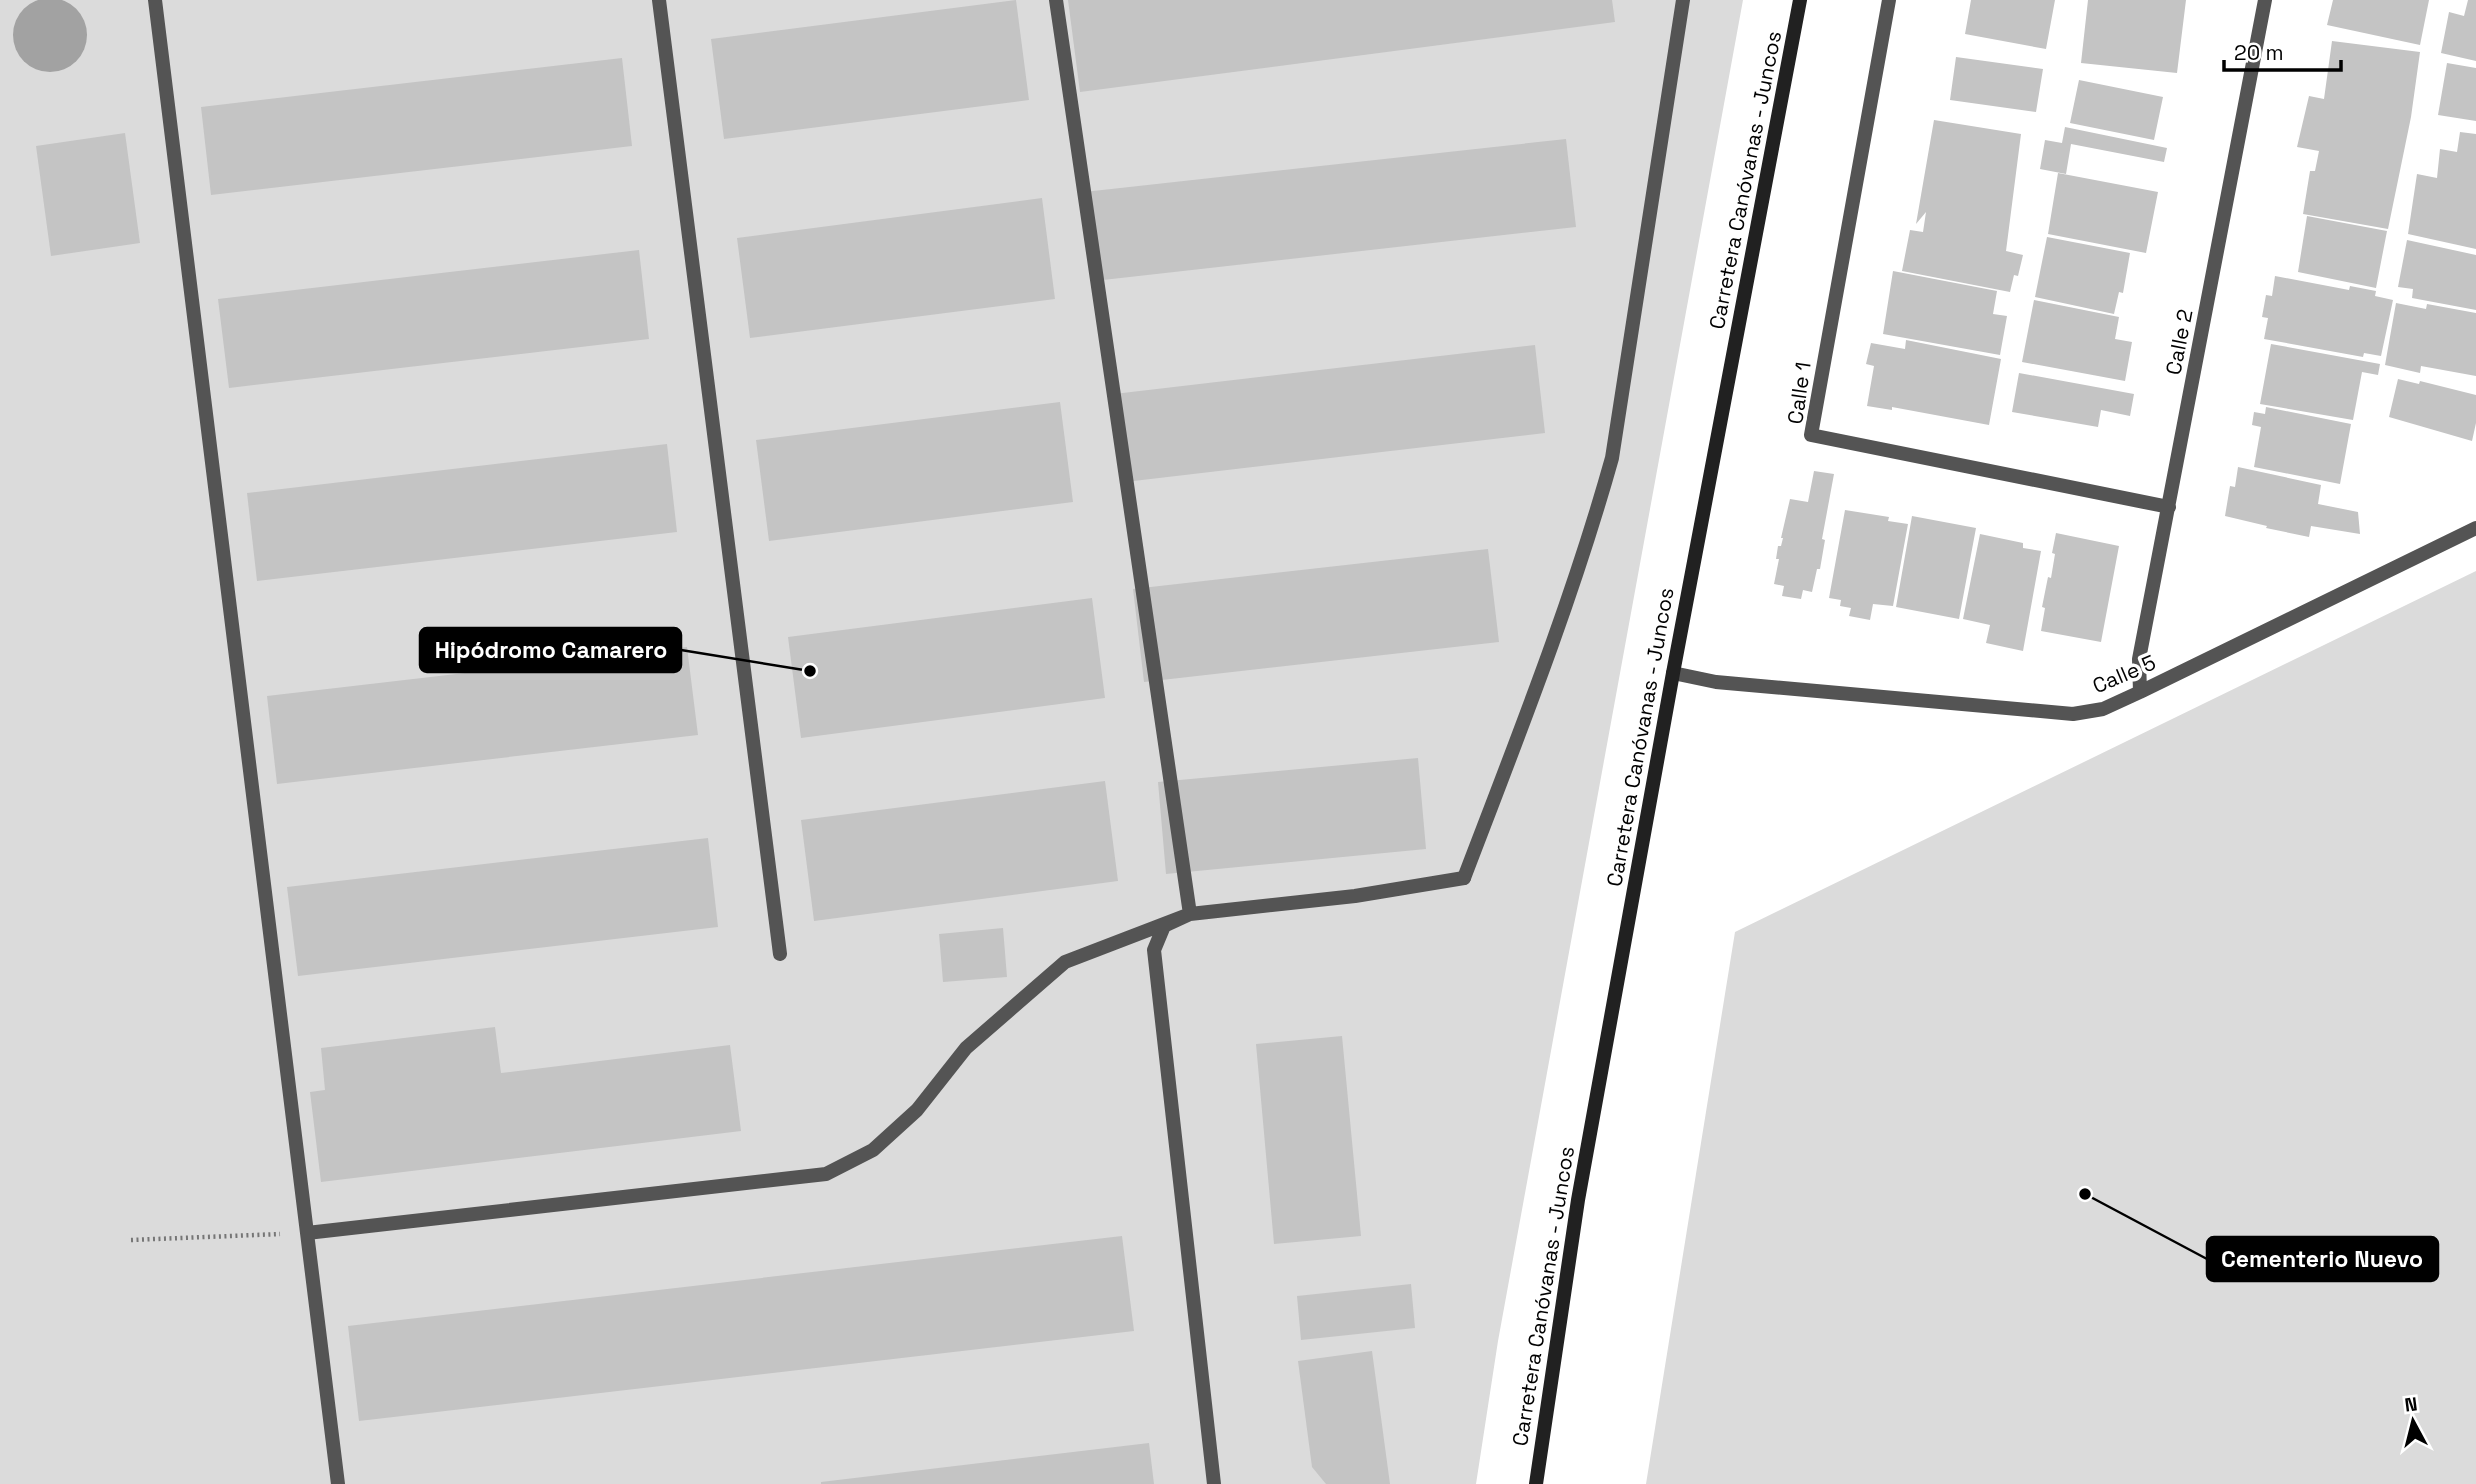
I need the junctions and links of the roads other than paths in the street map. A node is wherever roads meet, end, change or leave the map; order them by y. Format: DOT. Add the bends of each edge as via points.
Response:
graph roads {
  1 [pos="155,0"];
  2 [pos="659,0"];
  3 [pos="1056,0"];
  4 [pos="1683,0"];
  5 [pos="1800,0"];
  6 [pos="1889,0"];
  7 [pos="2265,0"];
  8 [pos="2169,507"];
  9 [pos="2476,528"];
  10 [pos="1673,673"];
  11 [pos="2140,692"];
  12 [pos="1189,914"];
  13 [pos="780,954"];
  14 [pos="307,1233"];
  15 [pos="338,1484"];
  16 [pos="1214,1484"];
  17 [pos="1536,1484"];
  1 -- 14 [label="street"];
  2 -- 13 [label="street"];
  3 -- 12 [label="street"];
  4 -- 12 [label="street" via="1612,458 1545,666 1464,878 1355,896"];
  5 -- 10 [label="main road, Carretera Canóvanas - Juncos"];
  6 -- 8 [label="street, Calle 1" via="1811,435"];
  7 -- 8 [label="street, Calle 2"];
  8 -- 11 [label="street, Calle 2" via="2139,659"];
  9 -- 11 [label="street, Calle 5"];
  10 -- 11 [label="street, Calle 5" via="1716,682 2043,713 2103,709"];
  10 -- 17 [label="main road, Carretera Canóvanas - Juncos" via="1578,1200"];
  12 -- 14 [label="street" via="1065,962 966,1048 918,1110 873,1150 826,1174"];
  12 -- 16 [label="street" via="1164,926 1154,950"];
  14 -- 15 [label="street"];
}
